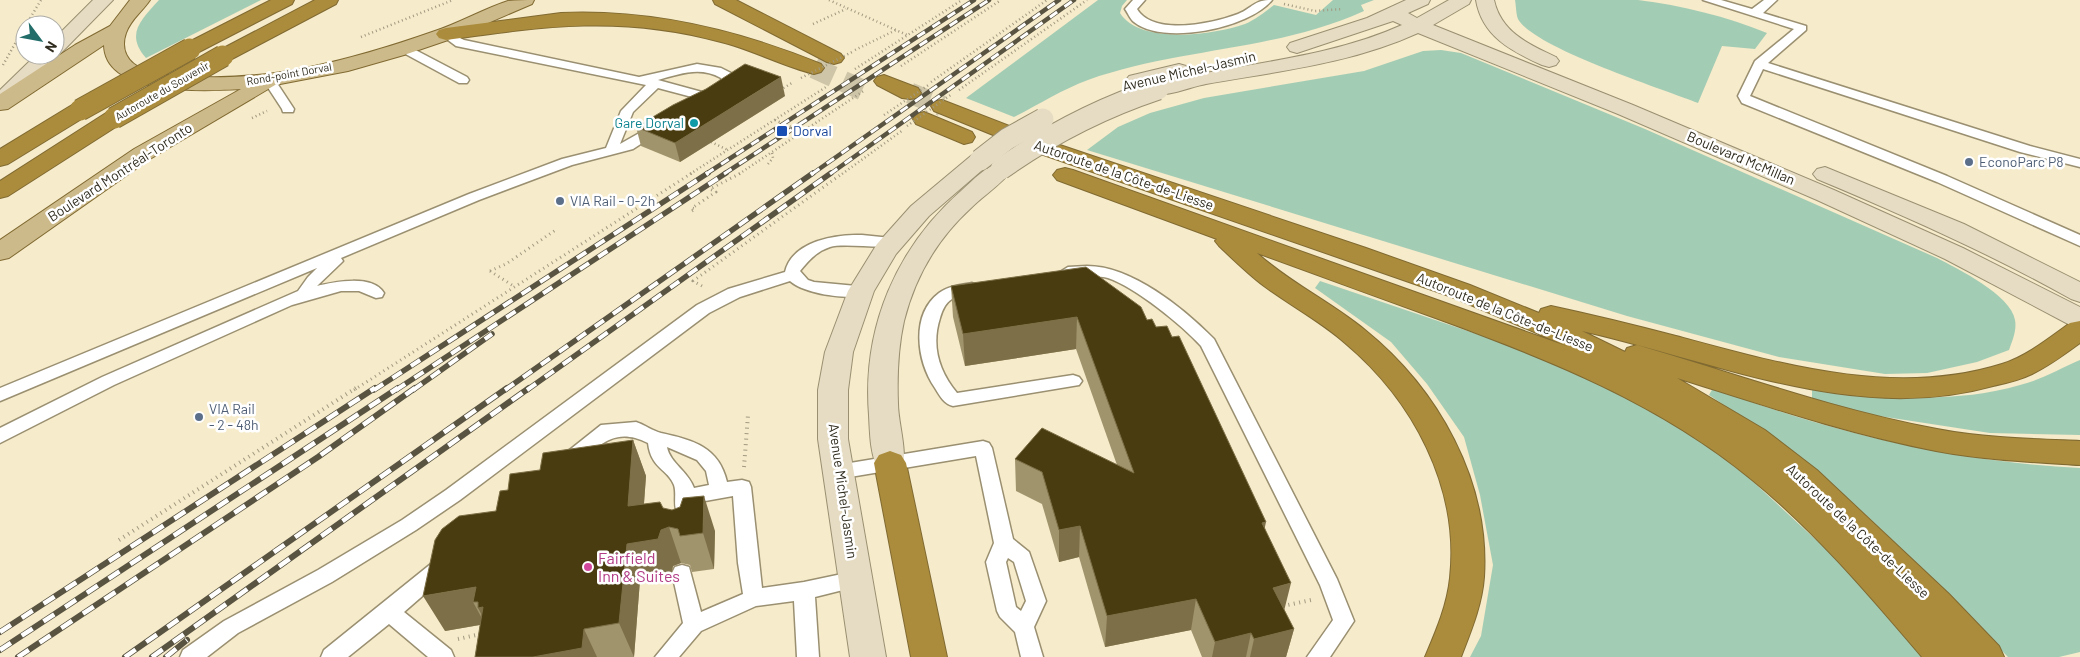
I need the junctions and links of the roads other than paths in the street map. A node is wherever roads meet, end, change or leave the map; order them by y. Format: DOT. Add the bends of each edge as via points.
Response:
graph roads {
  1 [pos="104,0"];
  2 [pos="141,0"];
  3 [pos="285,0"];
  4 [pos="329,0"];
  5 [pos="525,0"];
  6 [pos="722,0"];
  7 [pos="1139,0"];
  8 [pos="1462,0"];
  9 [pos="1485,0"];
  10 [pos="1709,0"];
  11 [pos="1771,0"];
  12 [pos="1272,1"];
  13 [pos="1413,13"];
  14 [pos="1755,13"];
  15 [pos="117,30"];
  16 [pos="446,34"];
  17 [pos="65,39"];
  18 [pos="404,48"];
  19 [pos="834,58"];
  20 [pos="1759,64"];
  21 [pos="38,65"];
  22 [pos="808,73"];
  23 [pos="269,80"];
  24 [pos="463,80"];
  25 [pos="639,80"];
  26 [pos="657,83"];
  27 [pos="876,87"];
  28 [pos="1617,91"];
  29 [pos="0,103"];
  30 [pos="896,104"];
  31 [pos="288,109"];
  32 [pos="689,110"];
  33 [pos="676,118"];
  34 [pos="655,130"];
  35 [pos="612,149"];
  36 [pos="0,159"];
  37 [pos="2080,163"];
  38 [pos="990,164"];
  39 [pos="0,190"];
  40 [pos="1218,231"];
  41 [pos="2080,241"];
  42 [pos="891,243"];
  43 [pos="355,246"];
  44 [pos="0,252"];
  45 [pos="1054,274"];
  46 [pos="793,275"];
  47 [pos="985,286"];
  48 [pos="861,291"];
  49 [pos="376,293"];
  50 [pos="2080,293"];
  51 [pos="303,296"];
  52 [pos="1473,296"];
  53 [pos="2080,319"];
  54 [pos="2080,330"];
  55 [pos="1567,334"];
  56 [pos="1073,381"];
  57 [pos="0,394"];
  58 [pos="0,436"];
  59 [pos="658,439"];
  60 [pos="2080,452"];
  61 [pos="890,463"];
  62 [pos="838,472"];
  63 [pos="553,474"];
  64 [pos="720,491"];
  65 [pos="685,497"];
  66 [pos="684,526"];
  67 [pos="1004,543"];
  68 [pos="457,553"];
  69 [pos="682,573"];
  70 [pos="856,579"];
  71 [pos="804,591"];
  72 [pos="754,598"];
  73 [pos="389,612"];
  74 [pos="694,625"];
  75 [pos="1024,627"];
  76 [pos="446,649"];
  77 [pos="192,657"];
  78 [pos="332,657"];
  79 [pos="666,657"];
  80 [pos="808,657"];
  81 [pos="868,657"];
  82 [pos="929,657"];
  83 [pos="1032,657"];
  84 [pos="1318,657"];
  85 [pos="1443,657"];
  86 [pos="1945,657"];
  87 [pos="1986,657"];
  1 -- 17 [label="main road"];
  2 -- 15 [label="main road"];
  3 -- 36 [label="highway, Autoroute du Souvenir, bridge" via="80,110"];
  4 -- 39 [label="highway, Autoroute du Souvenir, bridge" via="114,118"];
  5 -- 16 [label="main road, Rond-point Dorval"];
  6 -- 19 [label="highway"];
  7 -- 12 [label="lane" via="1132,9 1140,20 1151,26 1179,29 1237,18"];
  8 -- 13 [label="main road"];
  9 -- 28 [label="main road" via="1490,19 1512,42"];
  10 -- 14 [label="lane"];
  11 -- 14 [label="lane"];
  13 -- 28 [label="main road, Boulevard McMillan"];
  13 -- 38 [label="main road, Avenue Michel-Jasmin, bridge" via="1384,40 1332,56 1158,88 1078,119"];
  13 -- 38 [label="main road, Avenue Michel-Jasmin, bridge" via="1302,45 1136,80 1054,112 1007,140"];
  13 -- 53 [label="main road, Boulevard McMillan" via="1886,221 1989,269"];
  14 -- 20 [label="lane" via="1802,28"];
  15 -- 23 [label="main road, Rond-point Dorval" via="113,46 119,61 125,68 145,77 194,84"];
  15 -- 29 [label="main road"];
  16 -- 18 [label="main road, Rond-point Dorval"];
  16 -- 22 [label="highway" via="546,20 642,21 730,36 768,48"];
  16 -- 25 [label="lane" via="460,43"];
  18 -- 23 [label="main road, Rond-point Dorval"];
  18 -- 24 [label="lane"];
  20 -- 37 [label="lane"];
  20 -- 41 [label="lane" via="1744,96 1752,103 1883,154"];
  21 -- 29 [label="main road"];
  23 -- 31 [label="lane"];
  23 -- 44 [label="main road, Boulevard Montréal-Toronto" via="140,156"];
  25 -- 26 [label="lane"];
  25 -- 32 [label="lane" via="698,67 710,68 727,76 729,84 725,90"];
  26 -- 32 [label="lane" via="698,95 699,100"];
  26 -- 35 [label="lane" via="631,103 621,118"];
  27 -- 30 [label="highway"];
  28 -- 50 [label="main road, Boulevard McMillan" via="1898,204"];
  32 -- 33 [label="lane"];
  34 -- 35 [label="lane" via="628,146"];
  35 -- 43 [label="lane" via="567,162 474,197"];
  38 -- 42 [label="main road, Avenue Michel-Jasmin" via="920,211"];
  38 -- 61 [label="main road, Avenue Michel-Jasmin" via="915,260 901,293 888,337 883,380 883,430"];
  40 -- 52 [label="highway, Autoroute de la Côte-de-Liesse" via="1001,152 931,106 1031,144"];
  40 -- 85 [label="highway" via="1269,277 1334,320 1378,357 1412,396 1434,429 1459,490 1468,557 1457,624"];
  40 -- 86 [label="highway, Autoroute de la Côte-de-Liesse" via="1534,344 1607,375 1664,405 1738,452 1790,496 1862,566"];
  42 -- 46 [label="lane" via="845,238 826,242 801,259 792,271"];
  42 -- 48 [label="main road, Avenue Michel-Jasmin"];
  43 -- 51 [label="lane" via="319,273"];
  43 -- 57 [label="lane"];
  45 -- 84 [label="lane" via="1094,270 1118,276 1195,330 1208,343 1330,585 1344,621"];
  46 -- 48 [label="lane" via="805,285"];
  46 -- 77 [label="lane" via="734,293 703,309 431,510 325,576 231,627"];
  47 -- 56 [label="lane" via="947,295 941,299 930,322 927,348 934,374 943,389 954,400"];
  48 -- 62 [label="main road, Avenue Michel-Jasmin" via="843,335 833,390 832,434"];
  49 -- 51 [label="lane" via="365,287 348,285"];
  51 -- 58 [label="lane" via="102,383"];
  52 -- 54 [label="highway" via="1630,333 1780,374 1895,388 1988,380 2014,371"];
  52 -- 55 [label="highway, Autoroute de la Côte-de-Liesse"];
  55 -- 60 [label="highway" via="1876,427 1972,445"];
  55 -- 87 [label="highway, Autoroute de la Côte-de-Liesse" via="1680,392 1781,458 1863,530"];
  59 -- 63 [label="lane" via="636,429 607,430"];
  59 -- 64 [label="lane" via="675,441 704,455 715,468"];
  59 -- 65 [label="lane" via="661,459 682,481"];
  61 -- 62 [label="lane"];
  61 -- 67 [label="lane" via="983,448"];
  61 -- 82 [label="highway"];
  62 -- 70 [label="main road, Avenue Michel-Jasmin"];
  64 -- 65 [label="lane"];
  64 -- 72 [label="lane" via="742,487"];
  65 -- 66 [label="lane"];
  67 -- 75 [label="lane" via="996,562 1007,611"];
  67 -- 75 [label="lane" via="1022,558 1036,601"];
  68 -- 73 [label="lane"];
  69 -- 74 [label="lane"];
  70 -- 71 [label="lane"];
  70 -- 81 [label="main road, Avenue Michel-Jasmin"];
  71 -- 72 [label="lane"];
  71 -- 80 [label="lane"];
  72 -- 74 [label="lane"];
  73 -- 76 [label="lane"];
  73 -- 78 [label="lane"];
  74 -- 79 [label="lane"];
  75 -- 83 [label="lane"];
}
